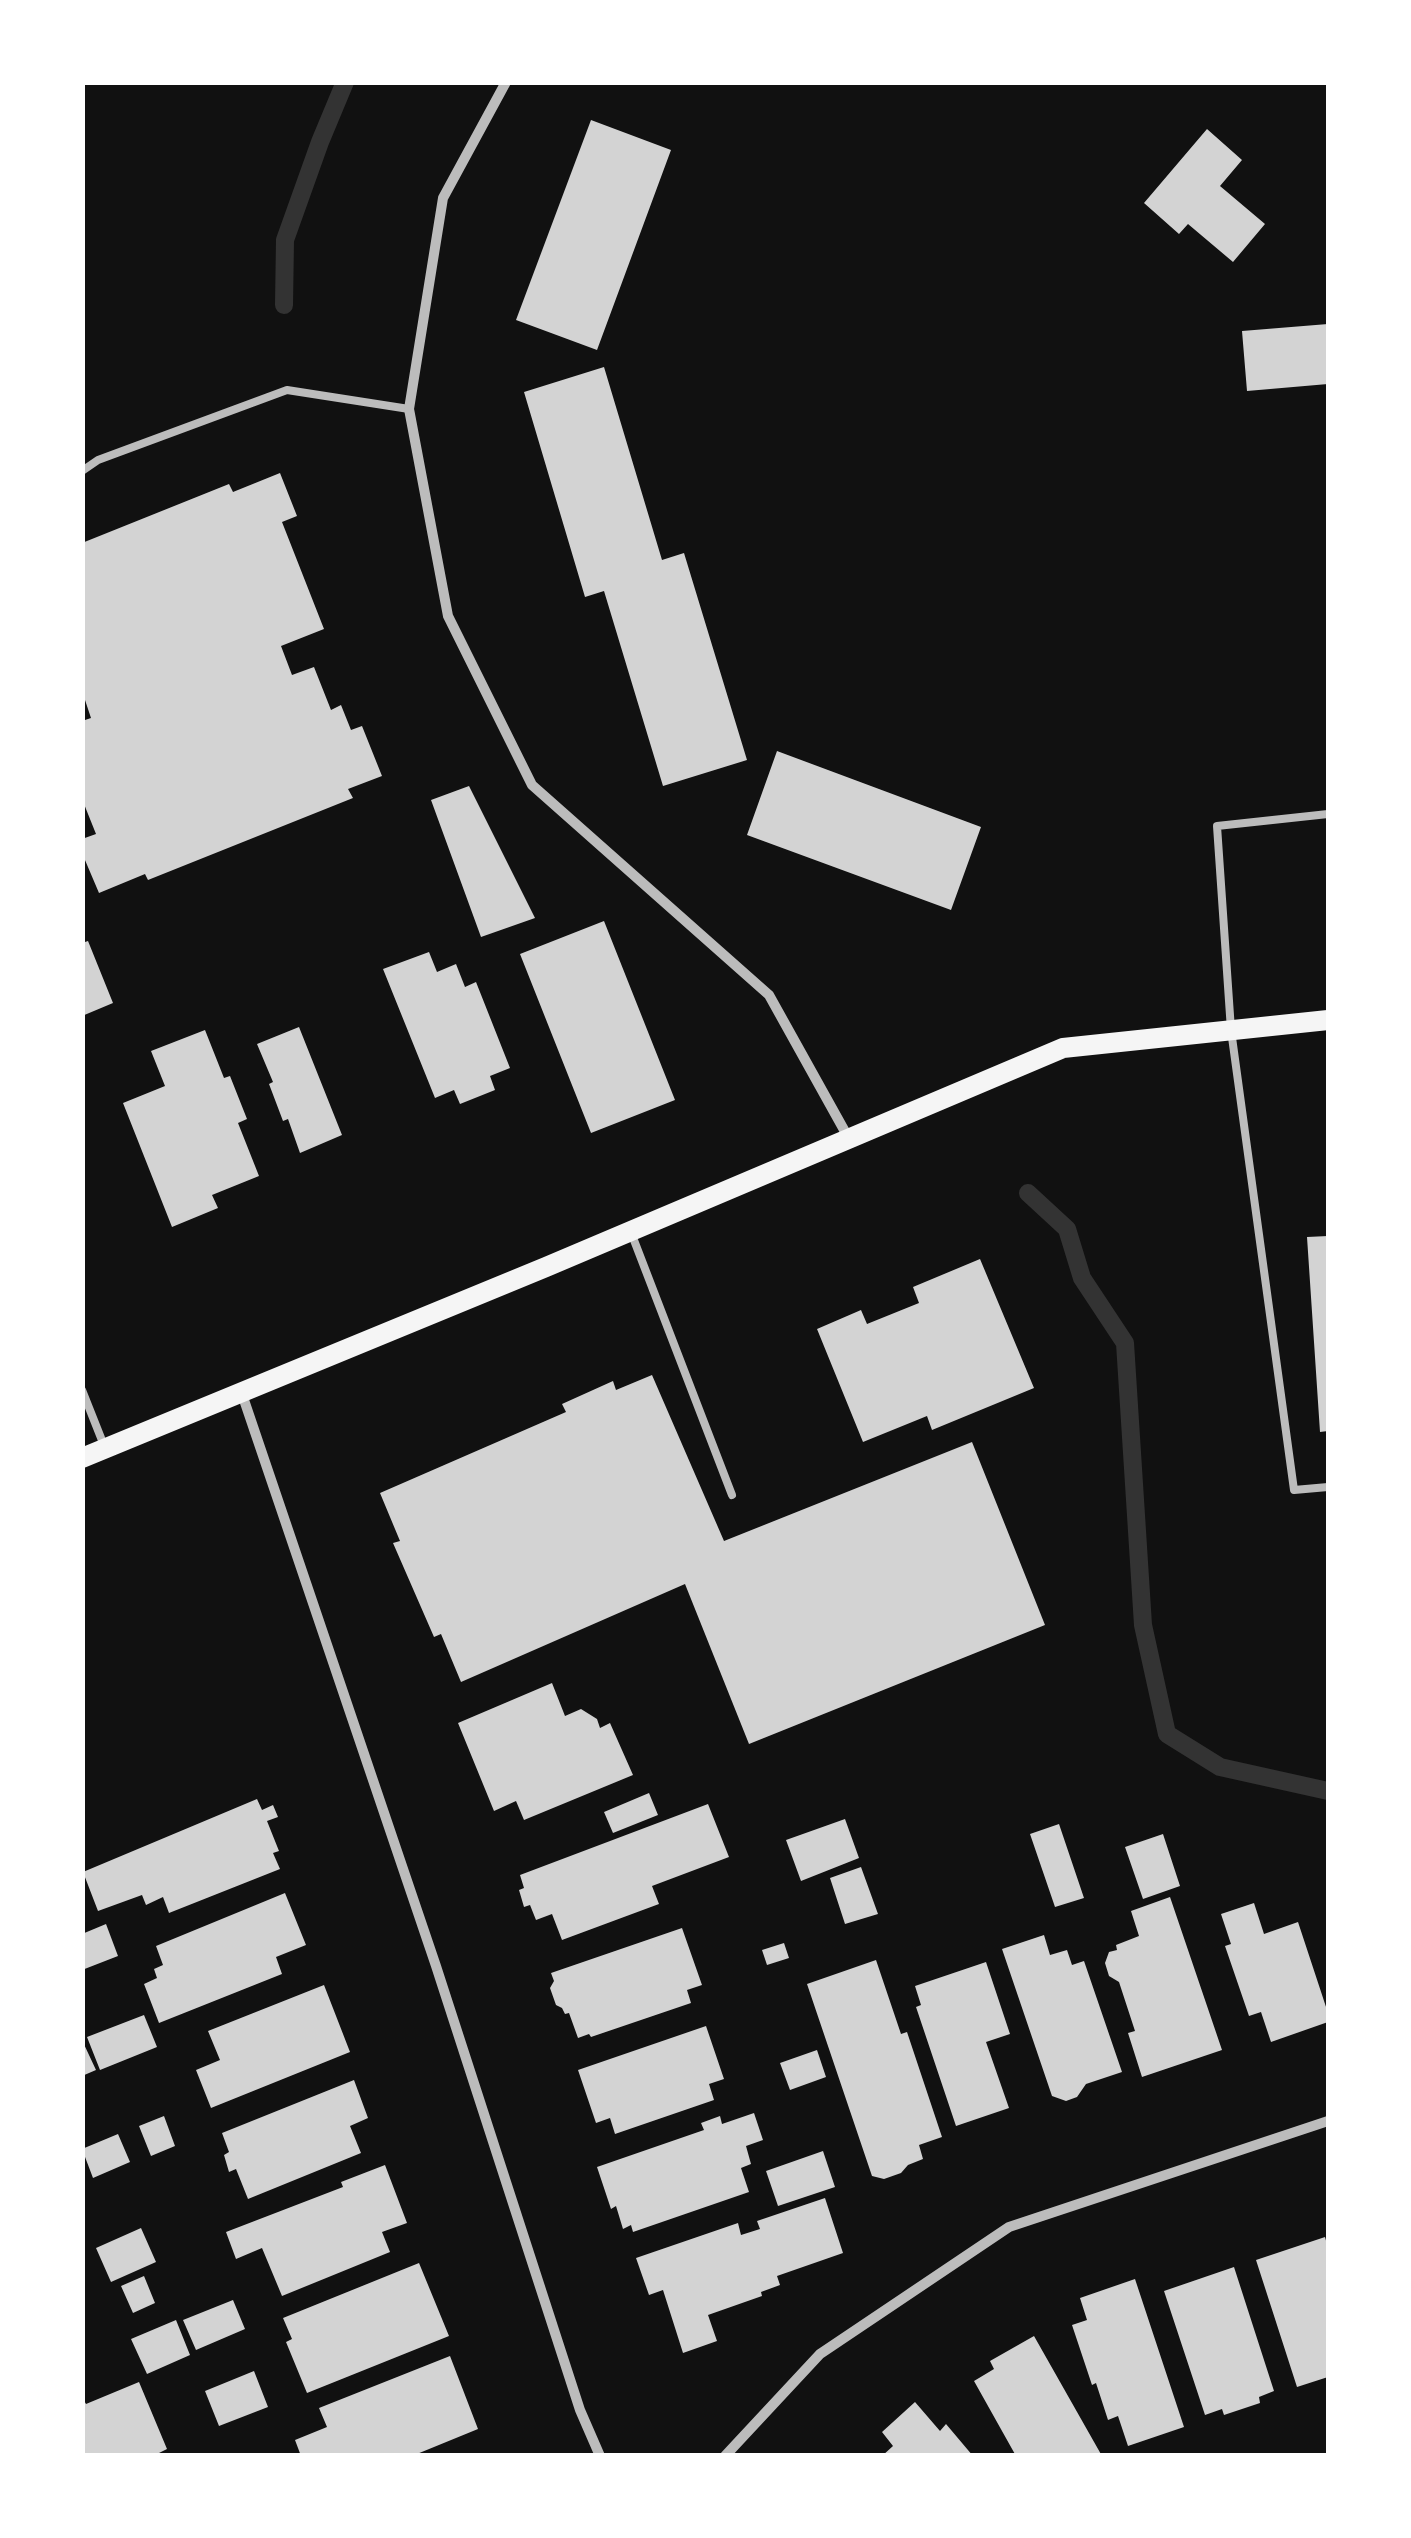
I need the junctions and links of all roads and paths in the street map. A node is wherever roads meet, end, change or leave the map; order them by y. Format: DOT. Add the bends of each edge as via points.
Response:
graph roads {
  1 [pos="506,82"];
  2 [pos="409,409"];
  3 [pos="82,471"];
  4 [pos="1328,814"];
  5 [pos="1328,1020"];
  6 [pos="1231,1030"];
  7 [pos="848,1137"];
  8 [pos="630,1230"];
  9 [pos="82,1390"];
  10 [pos="242,1391"];
  11 [pos="105,1448"];
  12 [pos="82,1458"];
  13 [pos="1328,1487"];
  14 [pos="732,1495"];
  15 [pos="1328,2121"];
  16 [pos="600,2456"];
  17 [pos="726,2456"];
  1 -- 2 [label="street" via="442,198"];
  2 -- 3 [label="lane" via="287,390"];
  2 -- 7 [label="street" via="448,616 532,785 770,995"];
  4 -- 6 [label="lane" via="1217,826"];
  5 -- 6 [label="main road"];
  6 -- 7 [label="main road" via="1063,1048"];
  6 -- 13 [label="lane" via="1294,1490"];
  7 -- 8 [label="main road"];
  8 -- 10 [label="main road"];
  8 -- 14 [label="lane"];
  9 -- 11 [label="lane"];
  10 -- 11 [label="main road"];
  10 -- 16 [label="street"];
  11 -- 12 [label="main road"];
  15 -- 17 [label="street" via="1009,2227 820,2354"];
}
